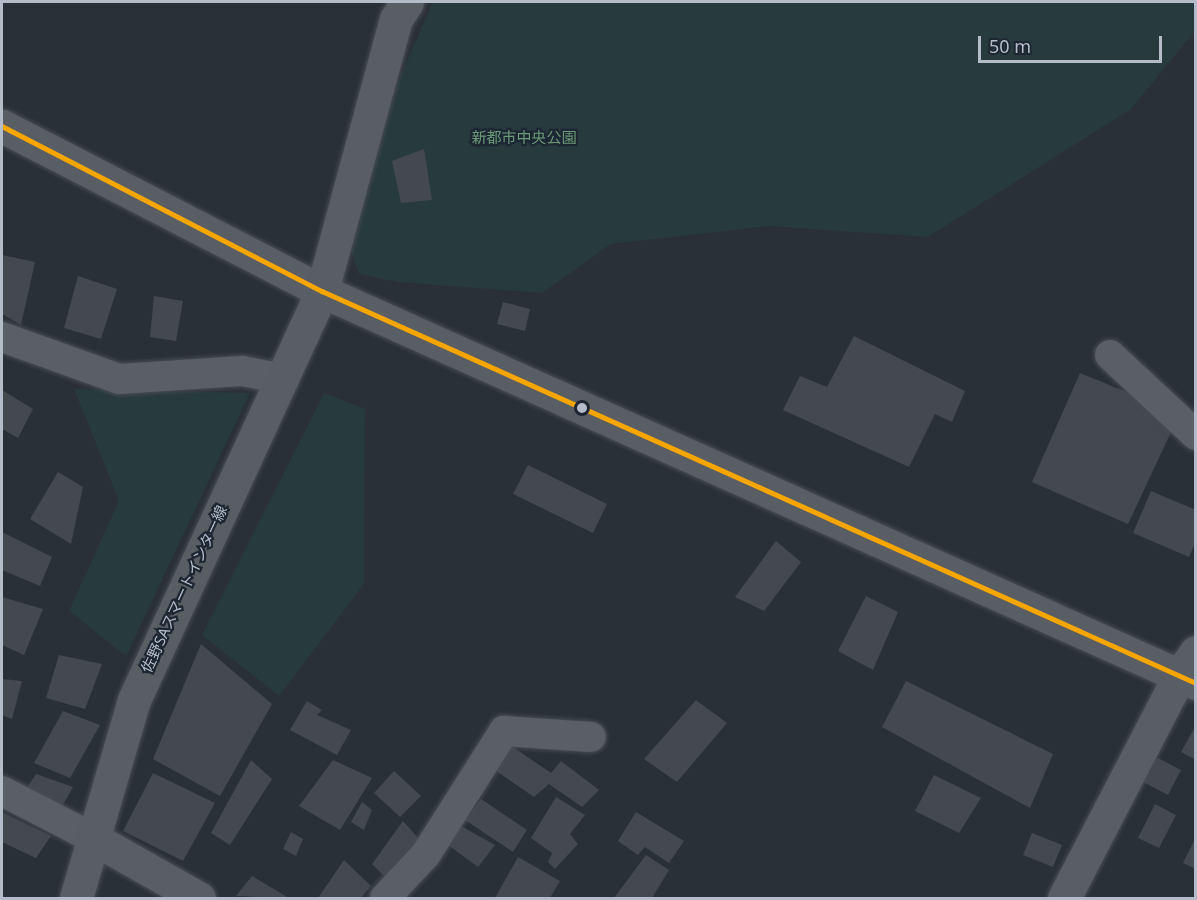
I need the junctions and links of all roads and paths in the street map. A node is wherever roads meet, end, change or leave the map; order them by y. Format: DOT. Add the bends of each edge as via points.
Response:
graph roads {
  1 [pos="407,2"];
  2 [pos="2,126"];
  3 [pos="322,291"];
  4 [pos="2,337"];
  5 [pos="1110,355"];
  6 [pos="284,379"];
  7 [pos="1196,435"];
  8 [pos="1190,670"];
  9 [pos="591,737"];
  10 [pos="2,791"];
  11 [pos="91,837"];
  12 [pos="76,898"];
  13 [pos="199,898"];
  14 [pos="385,898"];
  15 [pos="1064,898"];
  1 -- 3 [label="main road, 佐野SAスマートインター線" via="396,19"];
  2 -- 3 [label="main road"];
  3 -- 6 [label="main road, 佐野SAスマートインター線"];
  3 -- 8 [label="main road"];
  4 -- 6 [label="street" via="119,379 242,371"];
  5 -- 7 [label="street"];
  6 -- 11 [label="main road, 佐野SAスマートインター線" via="149,662"];
  8 -- 15 [label="main road"];
  9 -- 14 [label="street" via="504,731 426,854"];
  10 -- 11 [label="street"];
  11 -- 12 [label="main road, 佐野SAスマートインター線"];
  11 -- 13 [label="main road"];
}
